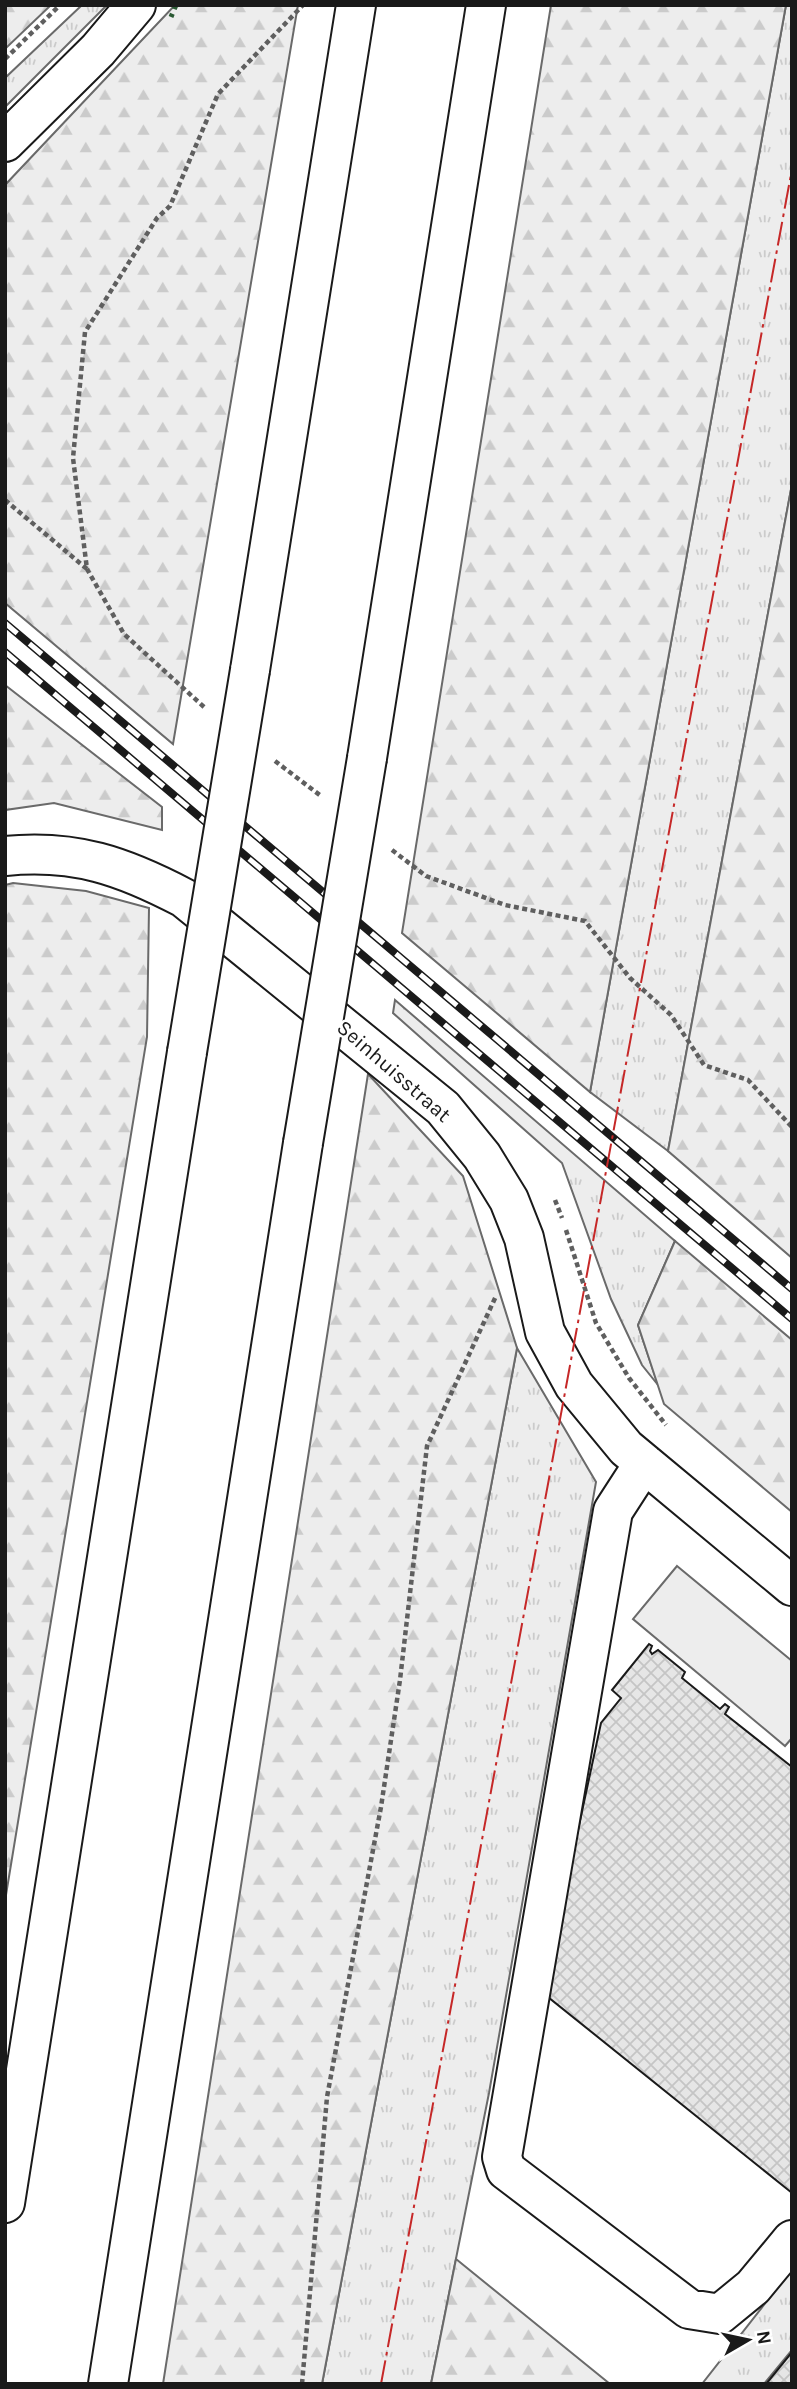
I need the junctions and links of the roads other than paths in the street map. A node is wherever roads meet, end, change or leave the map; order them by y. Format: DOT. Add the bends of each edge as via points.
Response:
graph roads {
  1 [pos="136,5"];
  2 [pos="356,5"];
  3 [pos="486,5"];
  4 [pos="5,142"];
  5 [pos="5,856"];
  6 [pos="644,1463"];
  7 [pos="792,1586"];
  8 [pos="5,2203"];
  9 [pos="792,2240"];
  10 [pos="108,2384"];
  1 -- 4 [label="main road" via="98,50"];
  2 -- 8 [label="main road, bridge"];
  3 -- 10 [label="main road, bridge"];
  5 -- 6 [label="main road, Seinhuisstraat" via="89,858 135,873 184,898 443,1108 509,1200 524,1238 545,1332 574,1385"];
  6 -- 7 [label="main road, Seinhuisstraat"];
  6 -- 9 [label="main road" via="613,1511 502,2157 506,2170 689,2309 720,2314 753,2287"];
}
